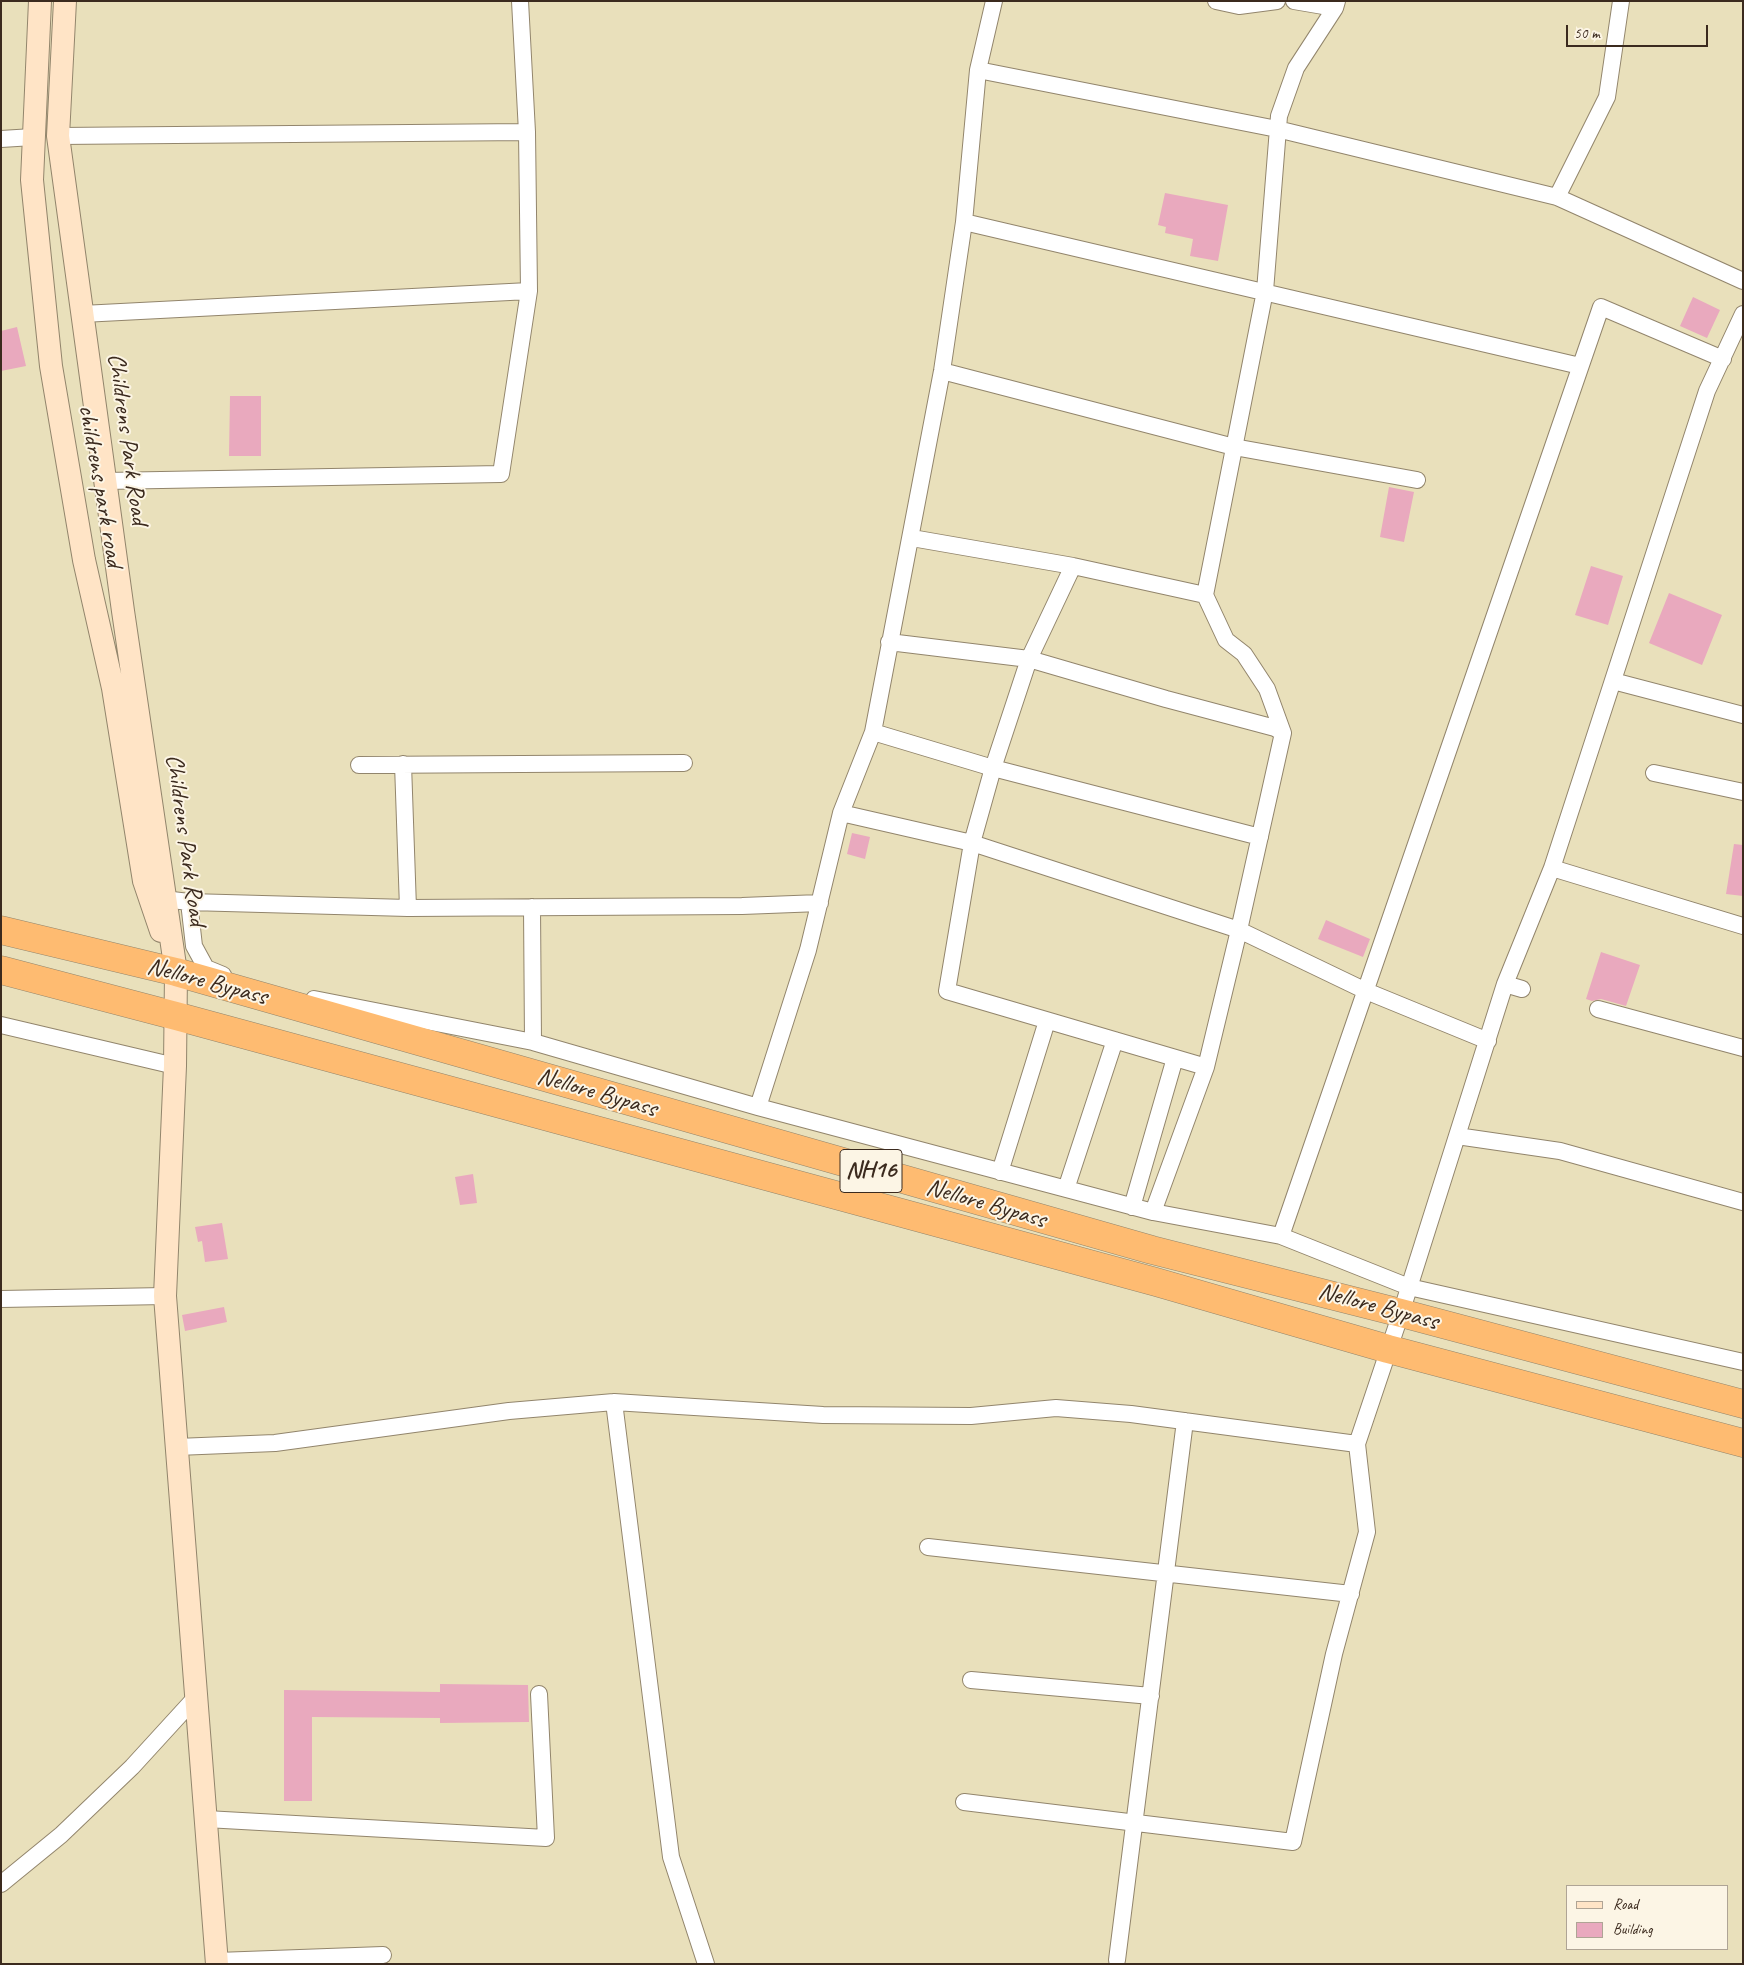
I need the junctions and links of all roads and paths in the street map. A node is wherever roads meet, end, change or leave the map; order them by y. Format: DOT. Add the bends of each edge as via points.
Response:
graph roads {
  1 [pos="40,1"];
  2 [pos="65,1"];
  3 [pos="520,1"];
  4 [pos="994,1"];
  5 [pos="1216,1"];
  6 [pos="1277,1"];
  7 [pos="1294,1"];
  8 [pos="1622,1"];
  9 [pos="1336,5"];
  10 [pos="978,70"];
  11 [pos="1277,129"];
  12 [pos="527,132"];
  13 [pos="58,136"];
  14 [pos="33,137"];
  15 [pos="1,139"];
  16 [pos="1557,198"];
  17 [pos="964,222"];
  18 [pos="1743,281"];
  19 [pos="529,291"];
  20 [pos="1265,291"];
  21 [pos="82,314"];
  22 [pos="1743,314"];
  23 [pos="1737,345"];
  24 [pos="1723,359"];
  25 [pos="1580,366"];
  26 [pos="942,371"];
  27 [pos="1234,447"];
  28 [pos="1417,480"];
  29 [pos="105,481"];
  30 [pos="912,538"];
  31 [pos="1073,566"];
  32 [pos="1205,595"];
  33 [pos="889,642"];
  34 [pos="1029,659"];
  35 [pos="1613,681"];
  36 [pos="1743,715"];
  37 [pos="873,732"];
  38 [pos="1283,733"];
  39 [pos="684,763"];
  40 [pos="403,764"];
  41 [pos="359,765"];
  42 [pos="993,768"];
  43 [pos="1654,773"];
  44 [pos="1743,792"];
  45 [pos="841,813"];
  46 [pos="1260,837"];
  47 [pos="972,843"];
  48 [pos="1552,868"];
  49 [pos="158,899"];
  50 [pos="189,902"];
  51 [pos="820,903"];
  52 [pos="532,907"];
  53 [pos="408,908"];
  54 [pos="1743,926"];
  55 [pos="1,930"];
  56 [pos="1239,930"];
  57 [pos="1,970"];
  58 [pos="176,972"];
  59 [pos="1505,984"];
  60 [pos="1522,989"];
  61 [pos="1366,991"];
  62 [pos="1598,1009"];
  63 [pos="176,1016"];
  64 [pos="1047,1021"];
  65 [pos="1,1025"];
  66 [pos="1115,1040"];
  67 [pos="1488,1041"];
  68 [pos="533,1042"];
  69 [pos="1743,1048"];
  70 [pos="1175,1058"];
  71 [pos="175,1066"];
  72 [pos="1206,1067"];
  73 [pos="758,1107"];
  74 [pos="1457,1136"];
  75 [pos="1000,1172"];
  76 [pos="1066,1189"];
  77 [pos="1743,1202"];
  78 [pos="1132,1207"];
  79 [pos="1153,1212"];
  80 [pos="1281,1236"];
  81 [pos="165,1296"];
  82 [pos="1,1300"];
  83 [pos="1405,1300"];
  84 [pos="1388,1349"];
  85 [pos="1743,1362"];
  86 [pos="614,1402"];
  87 [pos="1743,1404"];
  88 [pos="1185,1421"];
  89 [pos="1743,1443"];
  90 [pos="1357,1444"];
  91 [pos="177,1447"];
  92 [pos="928,1547"];
  93 [pos="1166,1572"];
  94 [pos="1351,1594"];
  95 [pos="971,1680"];
  96 [pos="538,1694"];
  97 [pos="1151,1696"];
  98 [pos="196,1697"];
  99 [pos="964,1802"];
  100 [pos="206,1819"];
  101 [pos="1135,1823"];
  102 [pos="1,1884"];
  103 [pos="383,1955"];
  104 [pos="1117,1960"];
  105 [pos="217,1963"];
  106 [pos="706,1964"];
  1 -- 14 [label="street, childrens park road"];
  2 -- 13 [label="street, Childrens Park Road"];
  3 -- 12 [label="street"];
  4 -- 10 [label="street"];
  5 -- 6 [label="street" via="1239,6"];
  7 -- 9 [label="street"];
  8 -- 16 [label="street" via="1607,98"];
  9 -- 11 [label="street" via="1296,68"];
  10 -- 11 [label="street"];
  10 -- 17 [label="street"];
  11 -- 16 [label="street"];
  11 -- 20 [label="street"];
  12 -- 13 [label="street"];
  12 -- 19 [label="street"];
  13 -- 21 [label="street, Childrens Park Road"];
  14 -- 15 [label="street"];
  14 -- 49 [label="street, childrens park road" via="32,180 51,366 84,560 113,688 144,881"];
  16 -- 18 [label="street"];
  17 -- 20 [label="street"];
  17 -- 26 [label="street"];
  19 -- 21 [label="street"];
  19 -- 29 [label="street" via="502,474"];
  20 -- 25 [label="street"];
  20 -- 27 [label="street"];
  21 -- 29 [label="street, Childrens Park Road"];
  22 -- 23 [label="street"];
  23 -- 24 [label="street"];
  24 -- 25 [label="street" via="1601,307"];
  24 -- 35 [label="street" via="1707,391"];
  25 -- 61 [label="street"];
  26 -- 27 [label="street"];
  26 -- 30 [label="street"];
  27 -- 28 [label="street"];
  27 -- 32 [label="street"];
  29 -- 49 [label="street, Childrens Park Road"];
  30 -- 31 [label="street"];
  30 -- 33 [label="street"];
  31 -- 32 [label="street"];
  31 -- 34 [label="street"];
  32 -- 38 [label="street" via="1226,640 1244,654 1267,689"];
  33 -- 34 [label="street"];
  33 -- 37 [label="street"];
  34 -- 38 [label="street" via="1275,728"];
  34 -- 42 [label="street"];
  35 -- 36 [label="street"];
  35 -- 48 [label="street"];
  37 -- 42 [label="street"];
  37 -- 45 [label="street"];
  38 -- 46 [label="street"];
  39 -- 40 [label="street"];
  40 -- 41 [label="street"];
  40 -- 53 [label="street"];
  42 -- 46 [label="street"];
  42 -- 47 [label="street"];
  43 -- 44 [label="street"];
  45 -- 47 [label="street"];
  45 -- 51 [label="street"];
  46 -- 56 [label="street"];
  47 -- 56 [label="street"];
  47 -- 64 [label="street" via="947,991"];
  48 -- 54 [label="street"];
  48 -- 59 [label="street"];
  49 -- 50 [label="street"];
  49 -- 58 [label="street, childrens park road"];
  50 -- 53 [label="street"];
  50 -- 68 [label="street" via="194,946 206,968 251,986"];
  51 -- 52 [label="street"];
  51 -- 73 [label="street"];
  52 -- 53 [label="street"];
  52 -- 68 [label="street"];
  55 -- 58 [label="highway, Nellore Bypass / NH16"];
  56 -- 61 [label="street"];
  56 -- 72 [label="street"];
  57 -- 63 [label="highway, Nellore Bypass / NH16"];
  58 -- 63 [label="street, childrens park road"];
  58 -- 83 [label="highway, Nellore Bypass / NH16" via="1152,1250"];
  59 -- 60 [label="street"];
  59 -- 67 [label="street"];
  61 -- 67 [label="street"];
  61 -- 80 [label="street"];
  62 -- 69 [label="street"];
  63 -- 71 [label="street, childrens park road"];
  63 -- 84 [label="highway, Nellore Bypass / NH16" via="1146,1279"];
  64 -- 66 [label="street"];
  64 -- 75 [label="street"];
  65 -- 71 [label="street"];
  66 -- 70 [label="street"];
  66 -- 76 [label="street"];
  67 -- 74 [label="street"];
  68 -- 73 [label="street"];
  70 -- 72 [label="street"];
  70 -- 78 [label="street"];
  71 -- 81 [label="street, childrens park road"];
  72 -- 79 [label="street"];
  73 -- 75 [label="street"];
  74 -- 77 [label="street" via="1560,1151"];
  74 -- 83 [label="street"];
  75 -- 76 [label="street"];
  76 -- 78 [label="street"];
  78 -- 79 [label="street"];
  79 -- 80 [label="street"];
  80 -- 83 [label="street"];
  81 -- 82 [label="street"];
  81 -- 91 [label="street, childrens park road"];
  83 -- 84 [label="street"];
  83 -- 85 [label="street"];
  83 -- 87 [label="highway, Nellore Bypass / NH16"];
  84 -- 89 [label="highway, Nellore Bypass / NH16"];
  84 -- 90 [label="street"];
  86 -- 88 [label="street" via="823,1415 971,1416 1056,1408"];
  86 -- 91 [label="street" via="509,1411 275,1443"];
  86 -- 106 [label="street" via="671,1857"];
  88 -- 90 [label="street"];
  88 -- 93 [label="street"];
  90 -- 94 [label="street" via="1367,1532"];
  91 -- 98 [label="street, childrens park road"];
  92 -- 93 [label="street"];
  93 -- 94 [label="street"];
  93 -- 97 [label="street"];
  94 -- 101 [label="street" via="1334,1654 1293,1842"];
  95 -- 97 [label="street"];
  96 -- 100 [label="street" via="546,1838"];
  97 -- 101 [label="street"];
  98 -- 100 [label="street, childrens park road"];
  98 -- 102 [label="street" via="132,1767 61,1836"];
  99 -- 101 [label="street"];
  100 -- 105 [label="street, childrens park road"];
  101 -- 104 [label="street"];
  103 -- 105 [label="street"];
}
